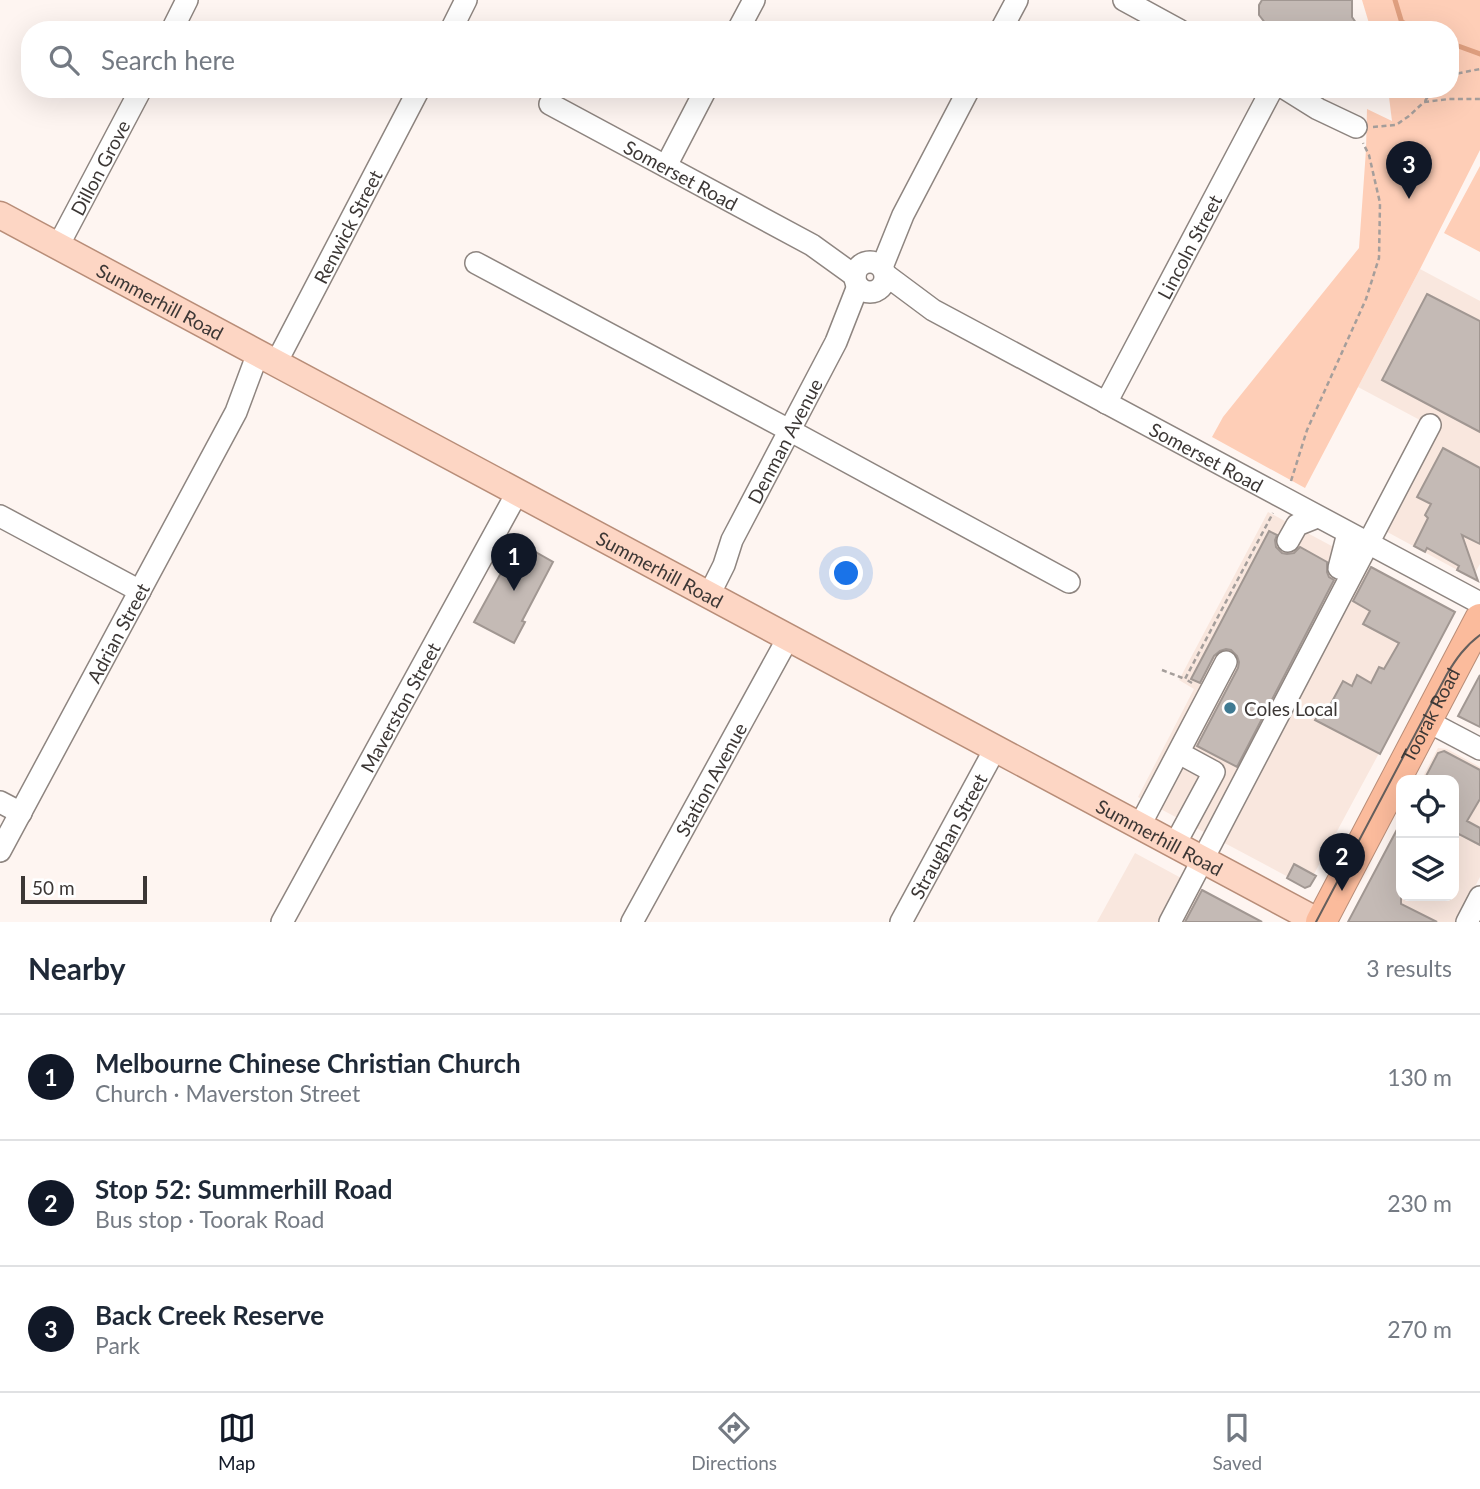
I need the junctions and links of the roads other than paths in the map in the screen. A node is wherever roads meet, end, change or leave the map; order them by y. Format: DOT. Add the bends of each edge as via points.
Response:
graph roads {
  1 [pos="187,0"];
  2 [pos="466,0"];
  3 [pos="754,0"];
  4 [pos="1017,0"];
  5 [pos="1124,0"];
  6 [pos="176,21"];
  7 [pos="456,21"];
  8 [pos="743,21"];
  9 [pos="1006,21"];
  10 [pos="1162,21"];
  11 [pos="136,98"];
  12 [pos="414,98"];
  13 [pos="701,98"];
  14 [pos="965,98"];
  15 [pos="1267,98"];
  16 [pos="1300,98"];
  17 [pos="550,104"];
  18 [pos="1356,127"];
  19 [pos="666,166"];
  20 [pos="0,215"];
  21 [pos="58,246"];
  22 [pos="476,263"];
  23 [pos="870,276"];
  24 [pos="269,359"];
  25 [pos="1106,403"];
  26 [pos="1430,425"];
  27 [pos="789,430"];
  28 [pos="517,492"];
  29 [pos="0,516"];
  30 [pos="1317,517"];
  31 [pos="1348,533"];
  32 [pos="1288,541"];
  33 [pos="1367,543"];
  34 [pos="1339,568"];
  35 [pos="1069,582"];
  36 [pos="140,591"];
  37 [pos="704,593"];
  38 [pos="1480,603"];
  39 [pos="1480,619"];
  40 [pos="788,638"];
  41 [pos="1480,642"];
  42 [pos="1226,662"];
  43 [pos="1454,669"];
  44 [pos="1427,722"];
  45 [pos="995,749"];
  46 [pos="1480,749"];
  47 [pos="1179,753"];
  48 [pos="0,802"];
  49 [pos="21,813"];
  50 [pos="1139,827"];
  51 [pos="1174,846"];
  52 [pos="0,851"];
  53 [pos="1203,861"];
  54 [pos="1480,897"];
  55 [pos="282,922"];
  56 [pos="632,922"];
  57 [pos="901,922"];
  58 [pos="1170,922"];
  59 [pos="1320,922"];
  60 [pos="1467,922"];
  1 -- 6 [label="street"];
  2 -- 7 [label="street"];
  3 -- 8 [label="street"];
  4 -- 9 [label="street"];
  5 -- 10 [label="street"];
  11 -- 21 [label="street, Dillon Grove"];
  12 -- 24 [label="street, Renwick Street"];
  13 -- 19 [label="street"];
  14 -- 23 [label="street, Denman Avenue"];
  15 -- 25 [label="street, Lincoln Street"];
  16 -- 18 [label="street"];
  17 -- 19 [label="street, Somerset Road"];
  19 -- 23 [label="street, Somerset Road"];
  20 -- 21 [label="main road, Summerhill Road"];
  21 -- 24 [label="main road, Summerhill Road"];
  22 -- 27 [label="street"];
  23 -- 25 [label="street, Somerset Road"];
  23 -- 27 [label="street, Denman Avenue"];
  24 -- 28 [label="main road, Summerhill Road"];
  24 -- 36 [label="street, Adrian Street"];
  25 -- 30 [label="street, Somerset Road"];
  26 -- 33 [label="street"];
  27 -- 35 [label="street"];
  27 -- 37 [label="street, Denman Avenue" via="732,540 724,565"];
  28 -- 37 [label="main road, Summerhill Road"];
  28 -- 55 [label="street, Maverston Street"];
  29 -- 36 [label="street"];
  30 -- 31 [label="street, Somerset Road"];
  30 -- 32 [label="street" via="1297,526"];
  31 -- 33 [label="street, Somerset Road"];
  31 -- 34 [label="street"];
  33 -- 38 [label="street, Somerset Road"];
  33 -- 53 [label="street"];
  36 -- 49 [label="street, Adrian Street"];
  37 -- 40 [label="main road, Summerhill Road"];
  39 -- 43 [label="highway, Toorak Road"];
  40 -- 45 [label="main road, Summerhill Road"];
  40 -- 56 [label="street, Station Avenue"];
  41 -- 43 [label="main road"];
  42 -- 47 [label="street"];
  43 -- 44 [label="highway, Toorak Road"];
  44 -- 46 [label="street"];
  44 -- 59 [label="highway, Toorak Road"];
  45 -- 50 [label="main road, Summerhill Road"];
  45 -- 57 [label="street, Straughan Street"];
  47 -- 50 [label="street"];
  47 -- 51 [label="street" via="1214,772"];
  48 -- 49 [label="street"];
  49 -- 52 [label="street, Adrian Street"];
  50 -- 51 [label="main road, Summerhill Road"];
  51 -- 53 [label="main road, Summerhill Road"];
  53 -- 58 [label="street"];
  53 -- 59 [label="main road, Summerhill Road"];
  54 -- 60 [label="street"];
}
